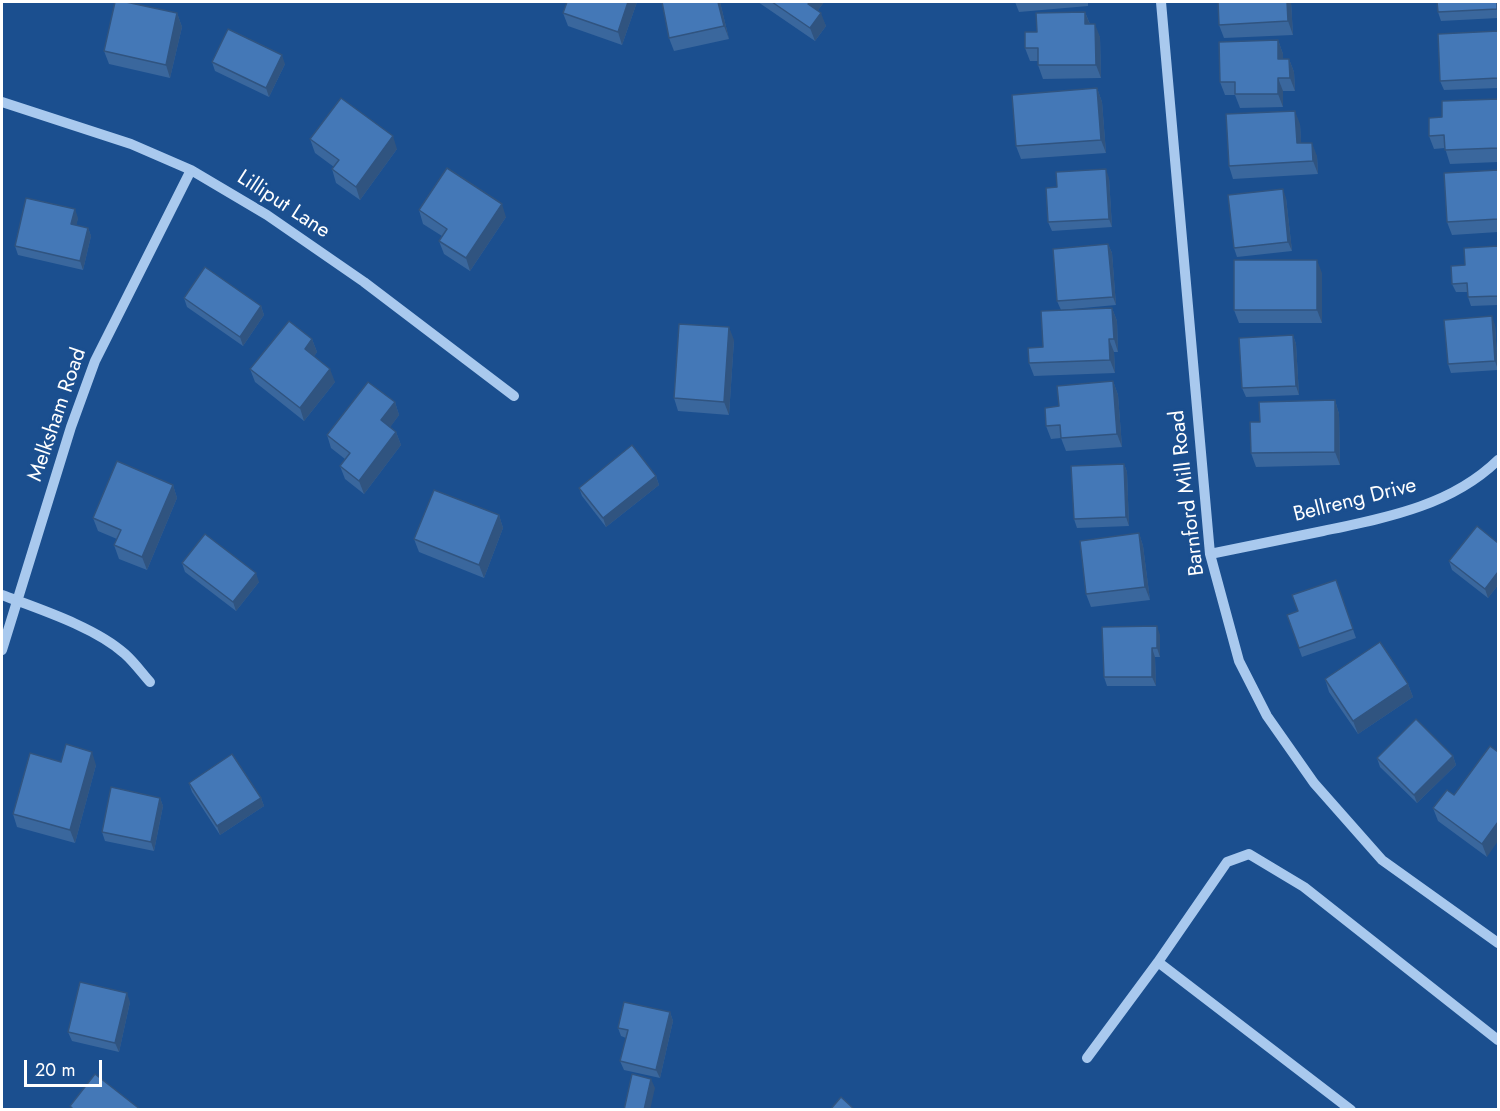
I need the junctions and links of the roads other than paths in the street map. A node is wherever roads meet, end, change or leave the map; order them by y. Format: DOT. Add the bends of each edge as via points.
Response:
graph roads {
  1 [pos="1161,2"];
  2 [pos="2,102"];
  3 [pos="191,170"];
  4 [pos="514,396"];
  5 [pos="1498,460"];
  6 [pos="1210,554"];
  7 [pos="2,596"];
  8 [pos="18,601"];
  9 [pos="2,650"];
  10 [pos="150,682"];
  11 [pos="1498,943"];
  12 [pos="1158,962"];
  13 [pos="1498,1040"];
  14 [pos="1087,1058"];
  15 [pos="1351,1110"];
  1 -- 6 [label="street, Barnford Mill Road"];
  2 -- 3 [label="street, Lilliput Lane" via="131,144"];
  3 -- 4 [label="street, Lilliput Lane" via="267,215 364,282"];
  3 -- 8 [label="street, Melksham Road" via="95,361"];
  5 -- 6 [label="street, Bellreng Drive" via="1486,472 1445,496 1403,514"];
  6 -- 11 [label="street, Barnford Mill Road" via="1239,661 1267,716 1314,783 1382,860"];
  7 -- 8 [label="street"];
  8 -- 9 [label="street, Melksham Road"];
  8 -- 10 [label="street" via="56,615 124,653"];
  12 -- 13 [label="street" via="1227,862 1249,854 1304,886"];
  12 -- 14 [label="street"];
  12 -- 15 [label="street"];
}
